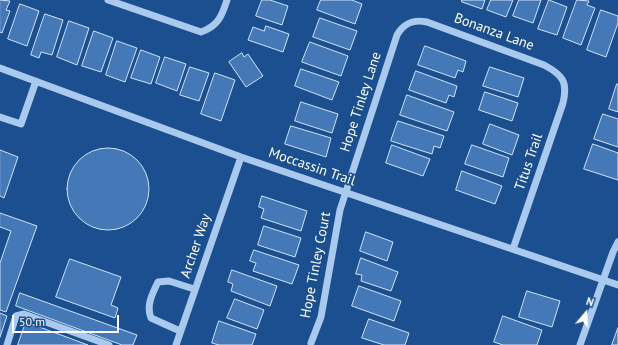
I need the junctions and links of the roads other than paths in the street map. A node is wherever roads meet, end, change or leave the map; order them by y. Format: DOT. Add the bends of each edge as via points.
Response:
graph roads {
  1 [pos="108,0"];
  2 [pos="227,0"];
  3 [pos="407,23"];
  4 [pos="0,68"];
  5 [pos="36,81"];
  6 [pos="564,83"];
  7 [pos="0,117"];
  8 [pos="241,157"];
  9 [pos="345,192"];
  10 [pos="618,242"];
  11 [pos="513,248"];
  12 [pos="603,280"];
  13 [pos="618,285"];
  14 [pos="194,289"];
  15 [pos="180,331"];
  16 [pos="311,343"];
  17 [pos="7,345"];
  18 [pos="109,345"];
  19 [pos="176,345"];
  20 [pos="580,345"];
  1 -- 2 [label="street" via="201,32 218,22"];
  3 -- 6 [label="street, Bonanza Lane" via="414,20 427,22 544,65 558,72"];
  3 -- 9 [label="street, Hope Tinley Lane" via="397,35"];
  4 -- 5 [label="street, Moccassin Trail"];
  5 -- 7 [label="street" via="21,124"];
  5 -- 8 [label="street, Moccassin Trail"];
  6 -- 11 [label="street, Titus Trail" via="566,92 563,103"];
  8 -- 9 [label="street, Moccassin Trail"];
  8 -- 14 [label="street, Archer Way"];
  9 -- 11 [label="street, Moccassin Trail"];
  9 -- 16 [label="street, Hope Tinley Court" via="339,212 321,317"];
  10 -- 12 [label="street"];
  11 -- 12 [label="street, Moccassin Trail"];
  12 -- 13 [label="street, Moccassin Trail"];
  12 -- 20 [label="street"];
  14 -- 15 [label="street, Archer Way"];
  14 -- 15 [label="street" via="169,281 158,282 153,293 148,310 151,318"];
  15 -- 19 [label="street, Archer Way"];
  17 -- 18 [label="street" via="16,316 24,314"];
}
